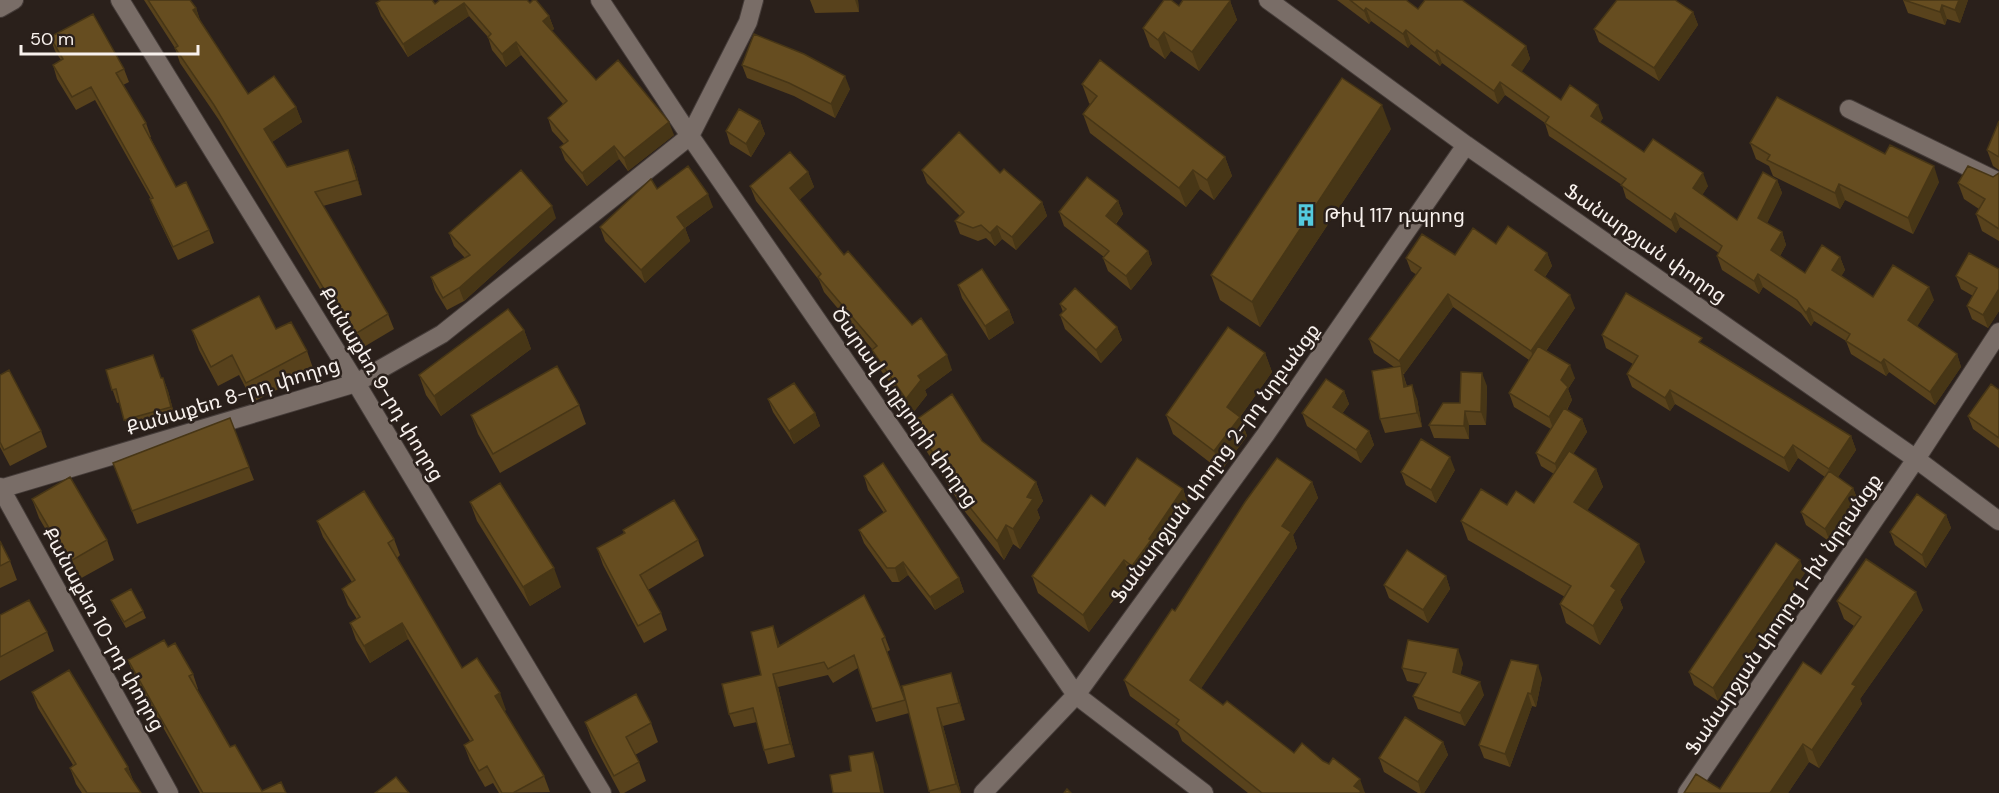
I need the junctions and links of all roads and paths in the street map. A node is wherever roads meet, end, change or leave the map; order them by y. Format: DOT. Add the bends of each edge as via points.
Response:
graph roads {
  1 [pos="14,0"];
  2 [pos="120,0"];
  3 [pos="600,0"];
  4 [pos="754,0"];
  5 [pos="1268,0"];
  6 [pos="0,8"];
  7 [pos="1849,109"];
  8 [pos="690,136"];
  9 [pos="1466,145"];
  10 [pos="1999,182"];
  11 [pos="1999,332"];
  12 [pos="356,383"];
  13 [pos="1916,459"];
  14 [pos="0,488"];
  15 [pos="1999,521"];
  16 [pos="1076,695"];
  17 [pos="169,793"];
  18 [pos="602,793"];
  19 [pos="983,793"];
  20 [pos="1204,793"];
  21 [pos="1687,793"];
  1 -- 6 [label="street"];
  2 -- 12 [label="street, Քանաքեռ 9-րդ փողոց"];
  3 -- 8 [label="street, Ծարավ Աղբյուրի փողոց"];
  4 -- 8 [label="street" via="739,41"];
  5 -- 9 [label="street, Ֆանարջյան փողոց"];
  7 -- 10 [label="street"];
  8 -- 12 [label="street, Քանաքեռ 8-րդ փողոց" via="442,334"];
  8 -- 16 [label="street, Ծարավ Աղբյուրի փողոց"];
  9 -- 13 [label="street, Ֆանարջյան փողոց"];
  9 -- 16 [label="street, Ֆանարջյան փողոց 2-րդ նրբանցք" via="1266,434"];
  11 -- 13 [label="street, Ֆանարջյան փողոց 1-ին նրբանցք"];
  12 -- 14 [label="street, Քանաքեռ 8-րդ փողոց"];
  12 -- 18 [label="street, Քանաքեռ 9-րդ փողոց"];
  13 -- 15 [label="street, Ֆանարջյան փողոց"];
  13 -- 21 [label="street, Ֆանարջյան փողոց 1-ին նրբանցք"];
  14 -- 17 [label="street, Քանաքեռ 10-րդ փողոց"];
  16 -- 19 [label="street, Ֆանարջյան փողոց 2-րդ նրբանցք"];
  16 -- 20 [label="street, Ծարավ Աղբյուրի փողոց"];
}
